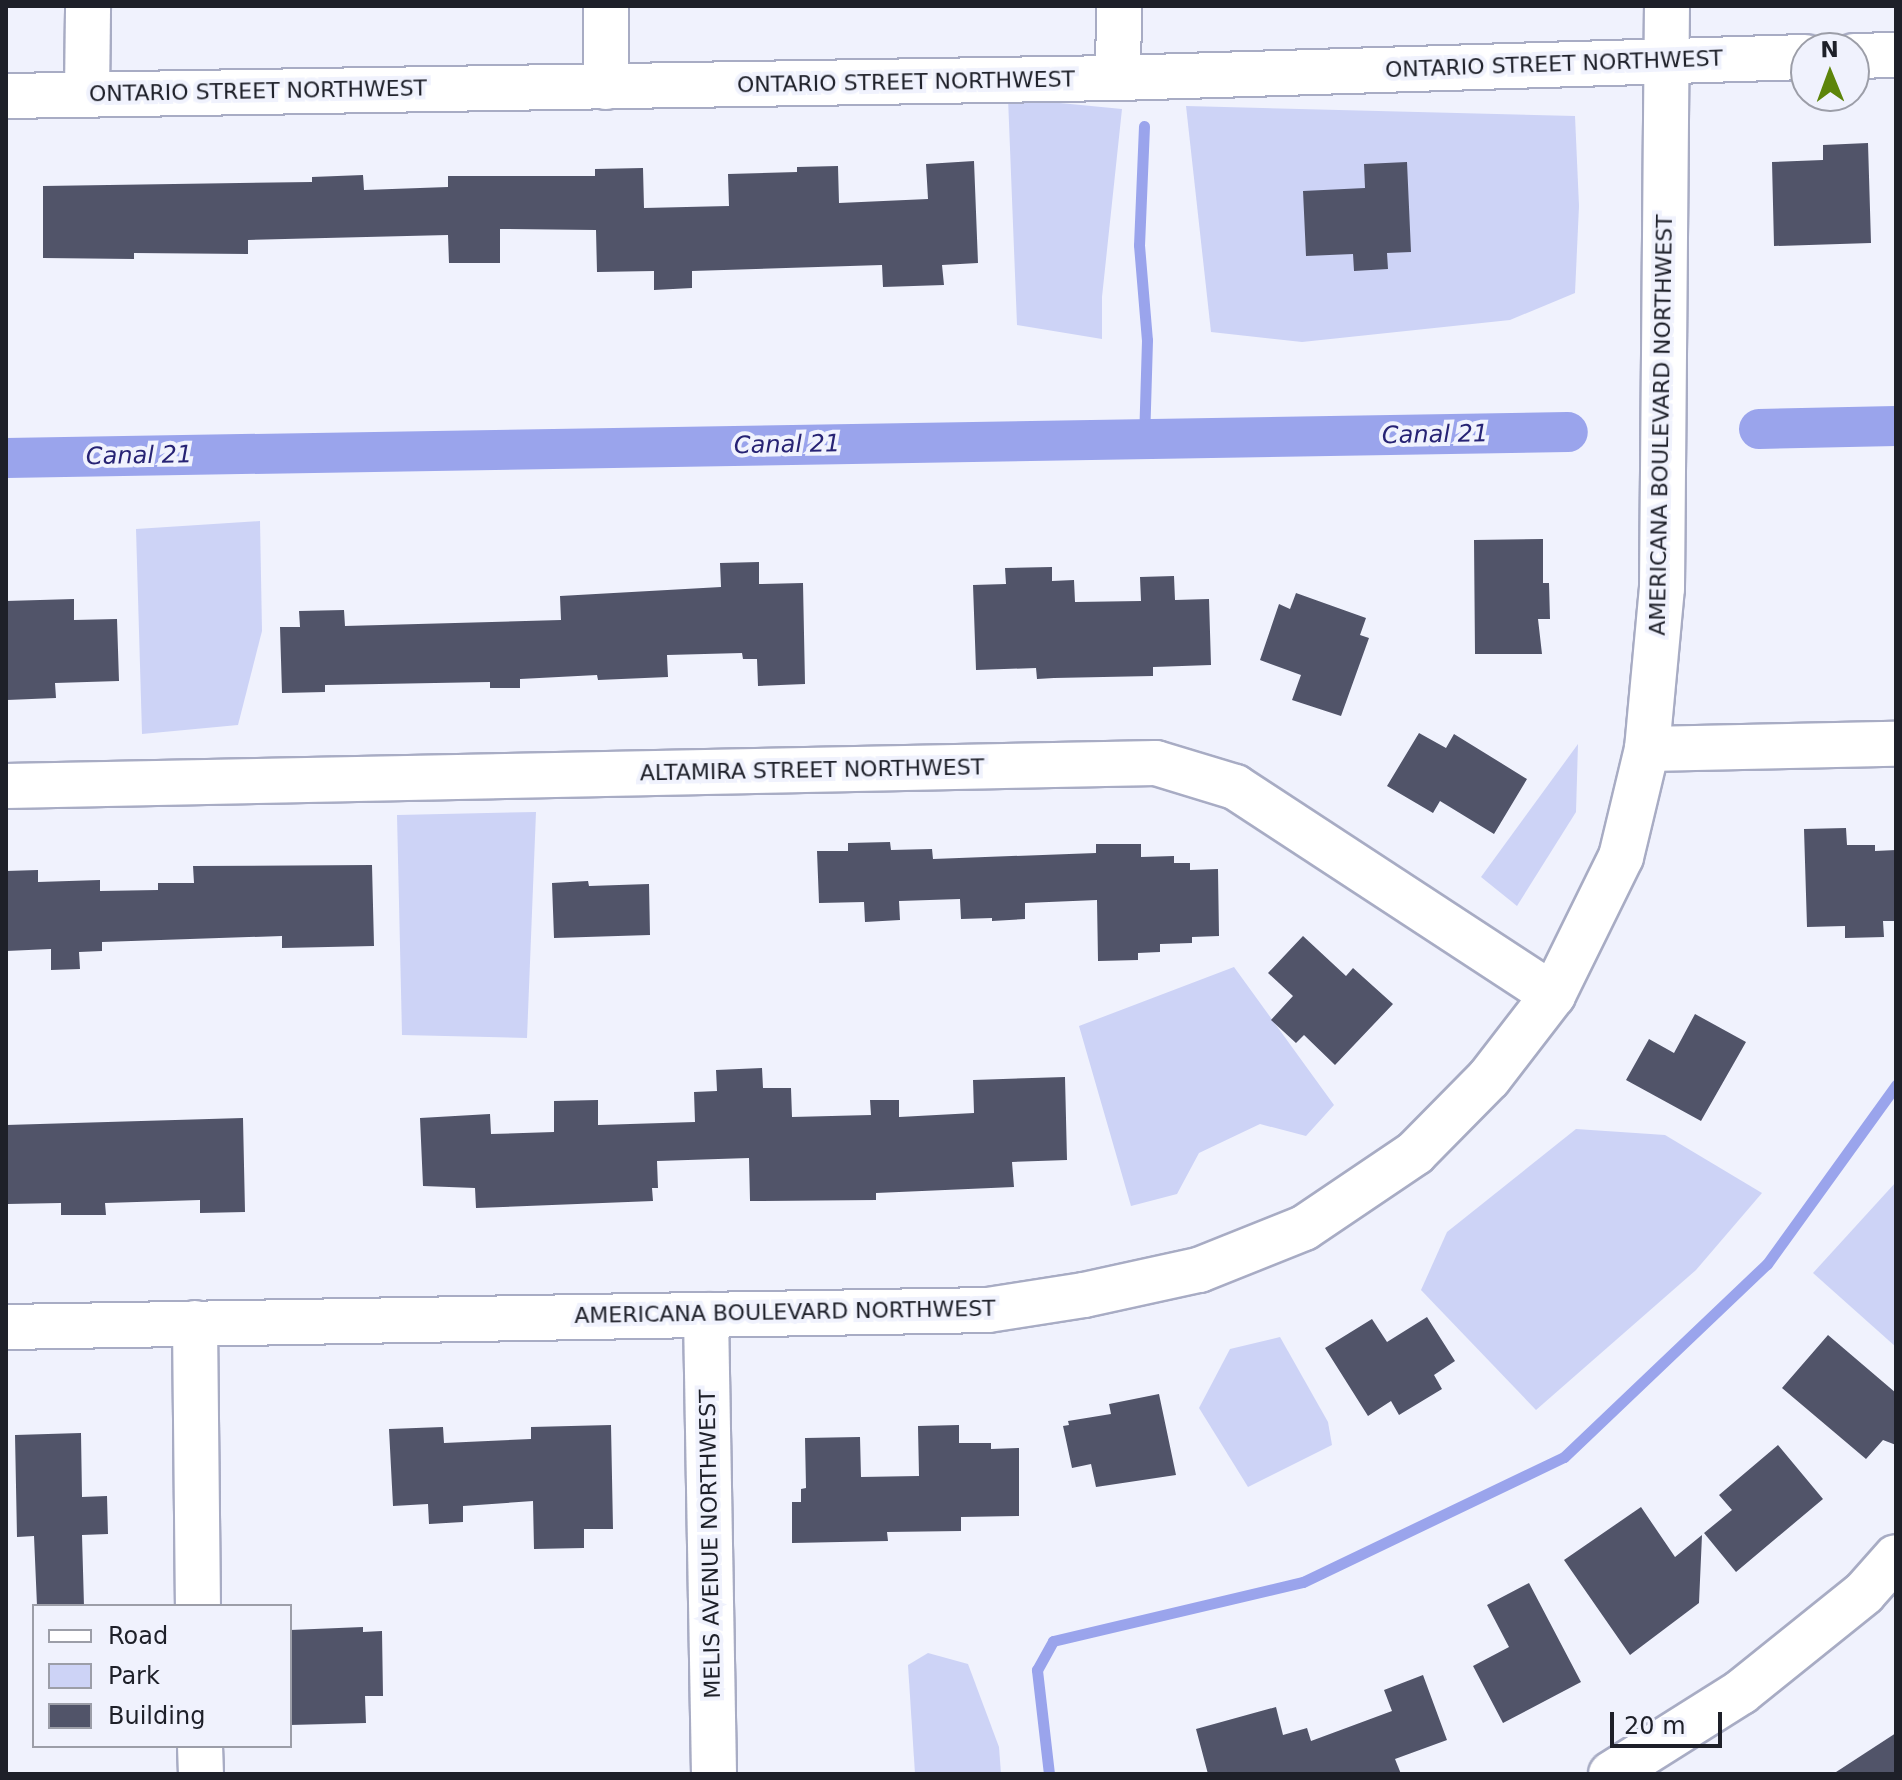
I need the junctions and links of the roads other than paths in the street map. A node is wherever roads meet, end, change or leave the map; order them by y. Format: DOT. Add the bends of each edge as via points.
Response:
graph roads {
  1 [pos="88,6"];
  2 [pos="606,6"];
  3 [pos="1119,6"];
  4 [pos="1667,6"];
  5 [pos="1896,55"];
  6 [pos="1870,56"];
  7 [pos="1790,57"];
  8 [pos="1666,61"];
  9 [pos="1118,78"];
  10 [pos="606,87"];
  11 [pos="87,93"];
  12 [pos="6,96"];
  13 [pos="1896,744"];
  14 [pos="1647,749"];
  15 [pos="6,786"];
  16 [pos="1553,995"];
  17 [pos="706,1315"];
  18 [pos="195,1323"];
  19 [pos="6,1327"];
  20 [pos="1896,1557"];
  21 [pos="198,1604"];
  22 [pos="200,1748"];
  23 [pos="201,1774"];
  24 [pos="714,1774"];
  25 [pos="1611,1774"];
  1 -- 11 [label="street"];
  2 -- 10 [label="street"];
  3 -- 9 [label="street"];
  4 -- 8 [label="street, AMERICANA BOULEVARD NORTHWEST"];
  5 -- 6 [label="street"];
  7 -- 8 [label="street, ONTARIO STREET NORTHWEST"];
  8 -- 9 [label="street, ONTARIO STREET NORTHWEST"];
  8 -- 14 [label="street, AMERICANA BOULEVARD NORTHWEST" via="1662,588"];
  9 -- 10 [label="street, ONTARIO STREET NORTHWEST"];
  10 -- 11 [label="street, ONTARIO STREET NORTHWEST"];
  11 -- 12 [label="street, ONTARIO STREET NORTHWEST"];
  13 -- 14 [label="street"];
  14 -- 16 [label="street, AMERICANA BOULEVARD NORTHWEST" via="1621,857"];
  15 -- 16 [label="street, ALTAMIRA STREET NORTHWEST" via="1156,763 1235,787"];
  16 -- 17 [label="street, AMERICANA BOULEVARD NORTHWEST" via="1489,1078 1415,1153 1304,1228 1199,1270 988,1310"];
  17 -- 18 [label="street, AMERICANA BOULEVARD NORTHWEST"];
  17 -- 24 [label="street, MELIS AVENUE NORTHWEST"];
  18 -- 19 [label="street, AMERICANA BOULEVARD NORTHWEST"];
  18 -- 21 [label="street"];
  20 -- 25 [label="street" via="1864,1593 1741,1692"];
  22 -- 23 [label="street"];
}
